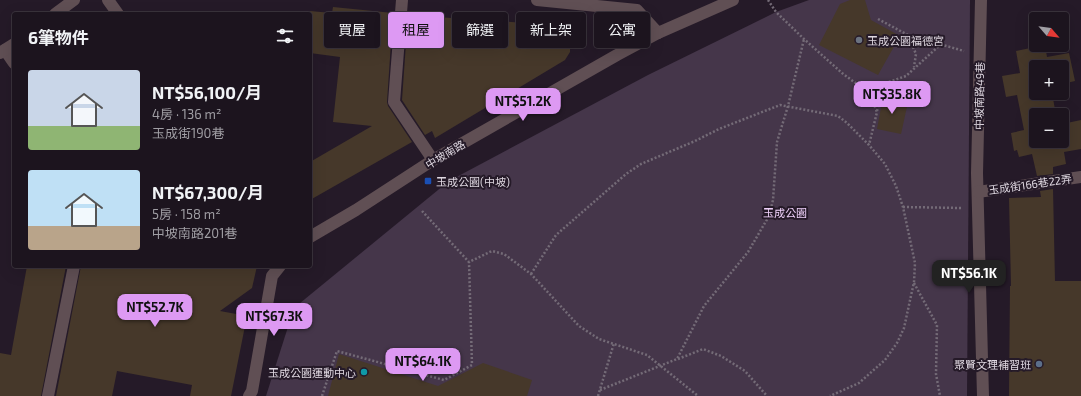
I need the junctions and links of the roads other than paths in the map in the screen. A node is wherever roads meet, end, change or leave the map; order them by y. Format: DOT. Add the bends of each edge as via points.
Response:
graph roads {
  1 [pos="74,0"];
  2 [pos="108,0"];
  3 [pos="402,0"];
  4 [pos="537,0"];
  5 [pos="732,0"];
  6 [pos="981,0"];
  7 [pos="58,12"];
  8 [pos="117,12"];
  9 [pos="658,33"];
  10 [pos="6,49"];
  11 [pos="12,60"];
  12 [pos="433,160"];
  13 [pos="1081,177"];
  14 [pos="978,192"];
  15 [pos="312,236"];
  16 [pos="74,268"];
  17 [pos="278,268"];
  18 [pos="48,396"];
  19 [pos="249,396"];
  20 [pos="983,396"];
  1 -- 7 [label="street"];
  2 -- 8 [label="street"];
  3 -- 12 [label="street" via="394,102"];
  4 -- 9 [label="street" via="637,10"];
  5 -- 9 [label="street, 中坡南路"];
  6 -- 14 [label="street, 中坡南路49巷"];
  9 -- 12 [label="street, 中坡南路"];
  10 -- 11 [label="street"];
  12 -- 15 [label="street, 中坡南路"];
  13 -- 14 [label="street, 玉成街166巷22弄"];
  14 -- 20 [label="street, 中坡南路49巷"];
  16 -- 18 [label="street"];
  17 -- 19 [label="street" via="272,276 252,392"];
}
